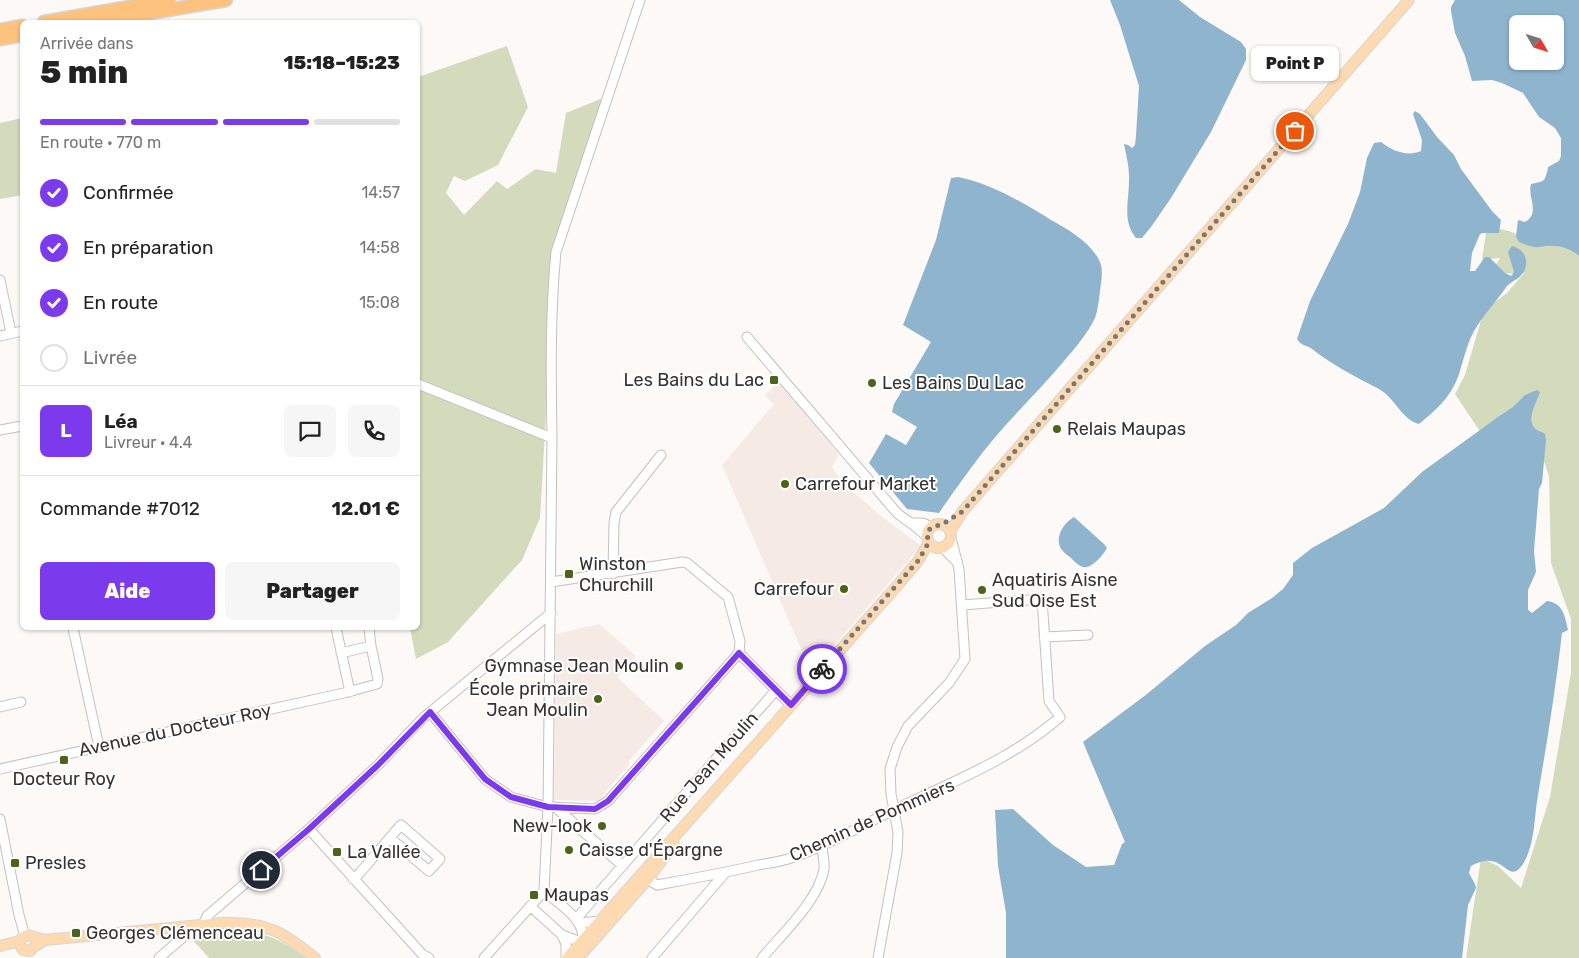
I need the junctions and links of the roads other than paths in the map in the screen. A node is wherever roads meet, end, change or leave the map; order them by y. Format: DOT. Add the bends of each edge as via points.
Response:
graph roads {
  1 [pos="169,0"];
  2 [pos="226,0"];
  3 [pos="640,0"];
  4 [pos="1409,0"];
  5 [pos="55,20"];
  6 [pos="109,20"];
  7 [pos="20,26"];
  8 [pos="0,30"];
  9 [pos="20,35"];
  10 [pos="0,39"];
  11 [pos="0,280"];
  12 [pos="20,331"];
  13 [pos="11,333"];
  14 [pos="0,336"];
  15 [pos="747,337"];
  16 [pos="420,385"];
  17 [pos="20,426"];
  18 [pos="0,430"];
  19 [pos="552,438"];
  20 [pos="661,455"];
  21 [pos="962,512"];
  22 [pos="912,523"];
  23 [pos="937,526"];
  24 [pos="951,535"];
  25 [pos="934,544"];
  26 [pos="956,561"];
  27 [pos="613,574"];
  28 [pos="551,582"];
  29 [pos="962,605"];
  30 [pos="551,613"];
  31 [pos="73,630"];
  32 [pos="336,630"];
  33 [pos="369,630"];
  34 [pos="1088,635"];
  35 [pos="1044,637"];
  36 [pos="371,646"];
  37 [pos="341,653"];
  38 [pos="739,653"];
  39 [pos="776,690"];
  40 [pos="350,692"];
  41 [pos="21,702"];
  42 [pos="791,705"];
  43 [pos="0,707"];
  44 [pos="430,712"];
  45 [pos="99,747"];
  46 [pos="0,769"];
  47 [pos="552,807"];
  48 [pos="893,810"];
  49 [pos="0,819"];
  50 [pos="309,829"];
  51 [pos="390,838"];
  52 [pos="822,846"];
  53 [pos="5,862"];
  54 [pos="623,866"];
  55 [pos="725,873"];
  56 [pos="644,876"];
  57 [pos="354,880"];
  58 [pos="544,891"];
  59 [pos="530,906"];
  60 [pos="578,921"];
  61 [pos="600,921"];
  62 [pos="203,925"];
  63 [pos="185,927"];
  64 [pos="600,934"];
  65 [pos="562,935"];
  66 [pos="583,939"];
  67 [pos="0,947"];
  68 [pos="28,947"];
  69 [pos="159,958"];
  70 [pos="315,958"];
  71 [pos="429,958"];
  72 [pos="484,958"];
  73 [pos="566,958"];
  74 [pos="577,958"];
  75 [pos="652,958"];
  76 [pos="762,958"];
  77 [pos="878,958"];
  1 -- 5 [label="highway"];
  2 -- 6 [label="highway"];
  3 -- 19 [label="street" via="556,252 551,350"];
  4 -- 21 [label="main road"];
  7 -- 8 [label="highway"];
  9 -- 10 [label="highway"];
  11 -- 13 [label="street"];
  12 -- 13 [label="street"];
  13 -- 14 [label="street"];
  15 -- 22 [label="street" via="897,513"];
  16 -- 19 [label="street"];
  17 -- 18 [label="street"];
  19 -- 28 [label="street"];
  20 -- 27 [label="street" via="616,512"];
  21 -- 23 [label="main road"];
  21 -- 24 [label="main road"];
  22 -- 23 [label="street"];
  22 -- 25 [label="street"];
  23 -- 24 [label="main road" via="947,527"];
  23 -- 25 [label="main road" via="929,531"];
  24 -- 25 [label="main road" via="948,544"];
  24 -- 26 [label="street"];
  25 -- 26 [label="street"];
  25 -- 42 [label="main road"];
  26 -- 29 [label="street"];
  27 -- 28 [label="street"];
  27 -- 38 [label="street" via="687,563 728,597 740,641"];
  28 -- 30 [label="street"];
  29 -- 35 [label="street" via="1042,598"];
  29 -- 48 [label="street" via="965,659 948,683 908,726 897,747 890,769"];
  30 -- 44 [label="street"];
  30 -- 47 [label="street"];
  31 -- 45 [label="street"];
  32 -- 37 [label="street"];
  33 -- 36 [label="street"];
  34 -- 35 [label="street"];
  35 -- 48 [label="street, Chemin de Pommiers" via="1049,701 1060,717 998,759"];
  36 -- 37 [label="street"];
  36 -- 40 [label="street, Avenue du Docteur Roy" via="378,680 376,684"];
  37 -- 40 [label="street"];
  38 -- 39 [label="street"];
  38 -- 47 [label="street" via="608,801 595,809"];
  39 -- 42 [label="street"];
  39 -- 54 [label="street, Rue Jean Moulin"];
  40 -- 45 [label="street, Avenue du Docteur Roy"];
  41 -- 43 [label="street"];
  42 -- 56 [label="main road"];
  44 -- 47 [label="street" via="485,779 511,797"];
  44 -- 50 [label="street"];
  45 -- 46 [label="street, Avenue du Docteur Roy"];
  47 -- 54 [label="street"];
  47 -- 58 [label="street"];
  48 -- 52 [label="street, Chemin de Pommiers"];
  48 -- 77 [label="street" via="898,853"];
  49 -- 53 [label="street"];
  50 -- 57 [label="street"];
  50 -- 62 [label="street" via="207,916"];
  51 -- 51 [label="street" via="429,871 440,859 401,825"];
  51 -- 57 [label="street"];
  52 -- 55 [label="street, Chemin de Pommiers" via="790,858"];
  52 -- 76 [label="street" via="824,867 815,895"];
  53 -- 68 [label="street"];
  54 -- 60 [label="street, Rue Jean Moulin"];
  55 -- 56 [label="street, Chemin de Pommiers" via="657,885"];
  55 -- 75 [label="street"];
  56 -- 61 [label="main road"];
  56 -- 64 [label="main road"];
  57 -- 71 [label="street"];
  58 -- 59 [label="street"];
  58 -- 60 [label="street"];
  59 -- 65 [label="street"];
  59 -- 72 [label="street"];
  60 -- 61 [label="street"];
  60 -- 66 [label="street"];
  61 -- 66 [label="main road"];
  62 -- 63 [label="main road"];
  62 -- 70 [label="main road" via="244,922 262,925 289,937"];
  63 -- 68 [label="main road" via="45,940"];
  63 -- 69 [label="street" via="181,939"];
  64 -- 66 [label="street"];
  64 -- 74 [label="main road"];
  65 -- 66 [label="street" via="572,940"];
  65 -- 73 [label="street"];
  66 -- 73 [label="main road"];
  66 -- 74 [label="street"];
  67 -- 68 [label="main road"];
}
